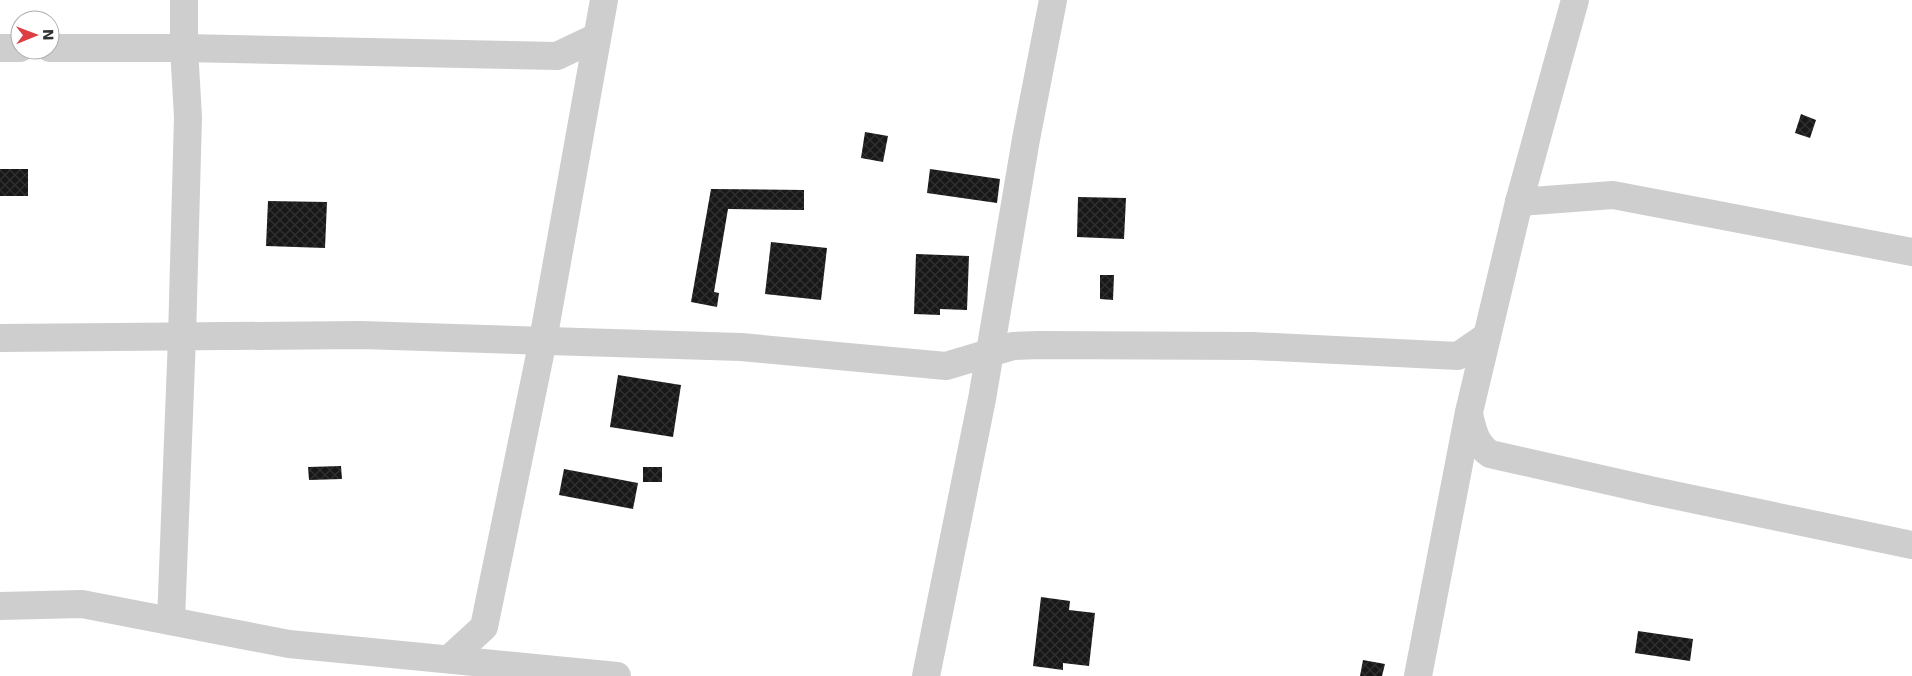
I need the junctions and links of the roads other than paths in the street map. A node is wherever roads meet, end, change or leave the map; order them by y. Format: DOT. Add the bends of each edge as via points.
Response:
graph roads {
  1 [pos="184,0"];
  2 [pos="604,0"];
  3 [pos="1053,0"];
  4 [pos="1575,0"];
  5 [pos="597,37"];
  6 [pos="60,48"];
  7 [pos="184,48"];
  8 [pos="557,56"];
  9 [pos="589,84"];
  10 [pos="1520,202"];
  11 [pos="1912,252"];
  12 [pos="1487,336"];
  13 [pos="182,337"];
  14 [pos="0,338"];
  15 [pos="543,340"];
  16 [pos="990,354"];
  17 [pos="1458,356"];
  18 [pos="946,366"];
  19 [pos="1478,375"];
  20 [pos="982,399"];
  21 [pos="1469,412"];
  22 [pos="1912,545"];
  23 [pos="0,606"];
  24 [pos="171,621"];
  25 [pos="484,627"];
  26 [pos="449,659"];
  27 [pos="516,665"];
  28 [pos="617,676"];
  29 [pos="926,676"];
  30 [pos="1418,676"];
  1 -- 7 [label="street"];
  2 -- 5 [label="street"];
  3 -- 16 [label="street"];
  4 -- 10 [label="street"];
  5 -- 8 [label="street"];
  5 -- 9 [label="street"];
  6 -- 7 [label="street"];
  7 -- 8 [label="street"];
  7 -- 13 [label="street" via="188,117"];
  8 -- 9 [label="street"];
  9 -- 15 [label="street"];
  10 -- 11 [label="street" via="1613,195"];
  10 -- 12 [label="street"];
  12 -- 17 [label="street"];
  12 -- 19 [label="street"];
  13 -- 14 [label="street"];
  13 -- 15 [label="street" via="361,335"];
  13 -- 24 [label="street"];
  15 -- 18 [label="street" via="741,347"];
  15 -- 25 [label="street"];
  16 -- 17 [label="street" via="1013,346 1038,345 1253,346"];
  16 -- 18 [label="street"];
  16 -- 20 [label="street"];
  17 -- 19 [label="street"];
  18 -- 20 [label="street"];
  19 -- 21 [label="street"];
  20 -- 29 [label="street"];
  21 -- 22 [label="street" via="1475,438 1490,454"];
  21 -- 30 [label="street"];
  23 -- 24 [label="street" via="82,604"];
  24 -- 26 [label="street" via="289,644"];
  25 -- 26 [label="street"];
  25 -- 27 [label="street"];
  26 -- 27 [label="street"];
  27 -- 28 [label="street"];
}
